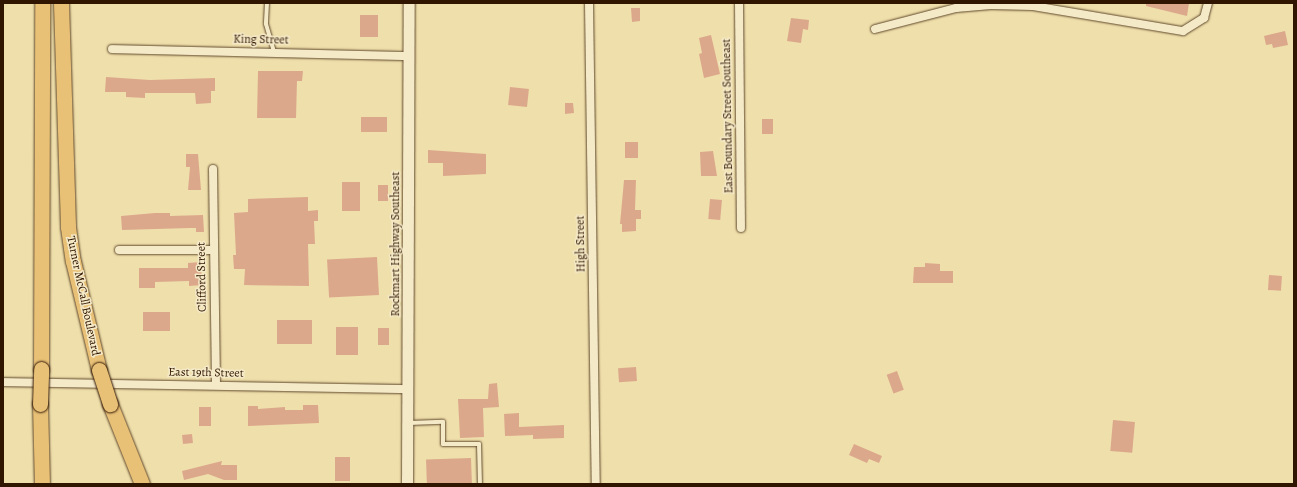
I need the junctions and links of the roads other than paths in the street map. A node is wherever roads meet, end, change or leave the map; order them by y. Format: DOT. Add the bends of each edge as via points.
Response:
graph roads {
  1 [pos="42,3"];
  2 [pos="61,3"];
  3 [pos="267,3"];
  4 [pos="409,3"];
  5 [pos="589,3"];
  6 [pos="739,3"];
  7 [pos="1208,3"];
  8 [pos="875,29"];
  9 [pos="112,49"];
  10 [pos="274,53"];
  11 [pos="409,56"];
  12 [pos="213,169"];
  13 [pos="741,228"];
  14 [pos="119,250"];
  15 [pos="213,250"];
  16 [pos="3,382"];
  17 [pos="216,385"];
  18 [pos="409,389"];
  19 [pos="408,423"];
  20 [pos="42,484"];
  21 [pos="142,484"];
  22 [pos="407,484"];
  23 [pos="480,484"];
  24 [pos="596,484"];
  1 -- 20 [label="highway, bridge"];
  2 -- 21 [label="highway, Turner McCall Boulevard, bridge" via="68,228 77,281 99,370"];
  3 -- 10 [label="lane" via="266,24"];
  4 -- 11 [label="main road, Rockmart Highway Southeast"];
  5 -- 24 [label="street, High Street"];
  6 -- 13 [label="street, East Boundary Street Southeast"];
  7 -- 8 [label="street" via="1204,18 1183,31 1033,6 991,5 956,8"];
  9 -- 10 [label="street, King Street"];
  10 -- 11 [label="street, King Street"];
  11 -- 18 [label="main road, Rockmart Highway Southeast"];
  12 -- 15 [label="street, Clifford Street"];
  14 -- 15 [label="street"];
  15 -- 17 [label="street, Clifford Street"];
  16 -- 17 [label="street, East 19th Street"];
  17 -- 18 [label="street, East 19th Street"];
  18 -- 19 [label="main road, Rockmart Highway Southeast"];
  19 -- 22 [label="main road, Rockmart Highway Southeast"];
  19 -- 23 [label="lane" via="443,422 443,444 480,444"];
}
